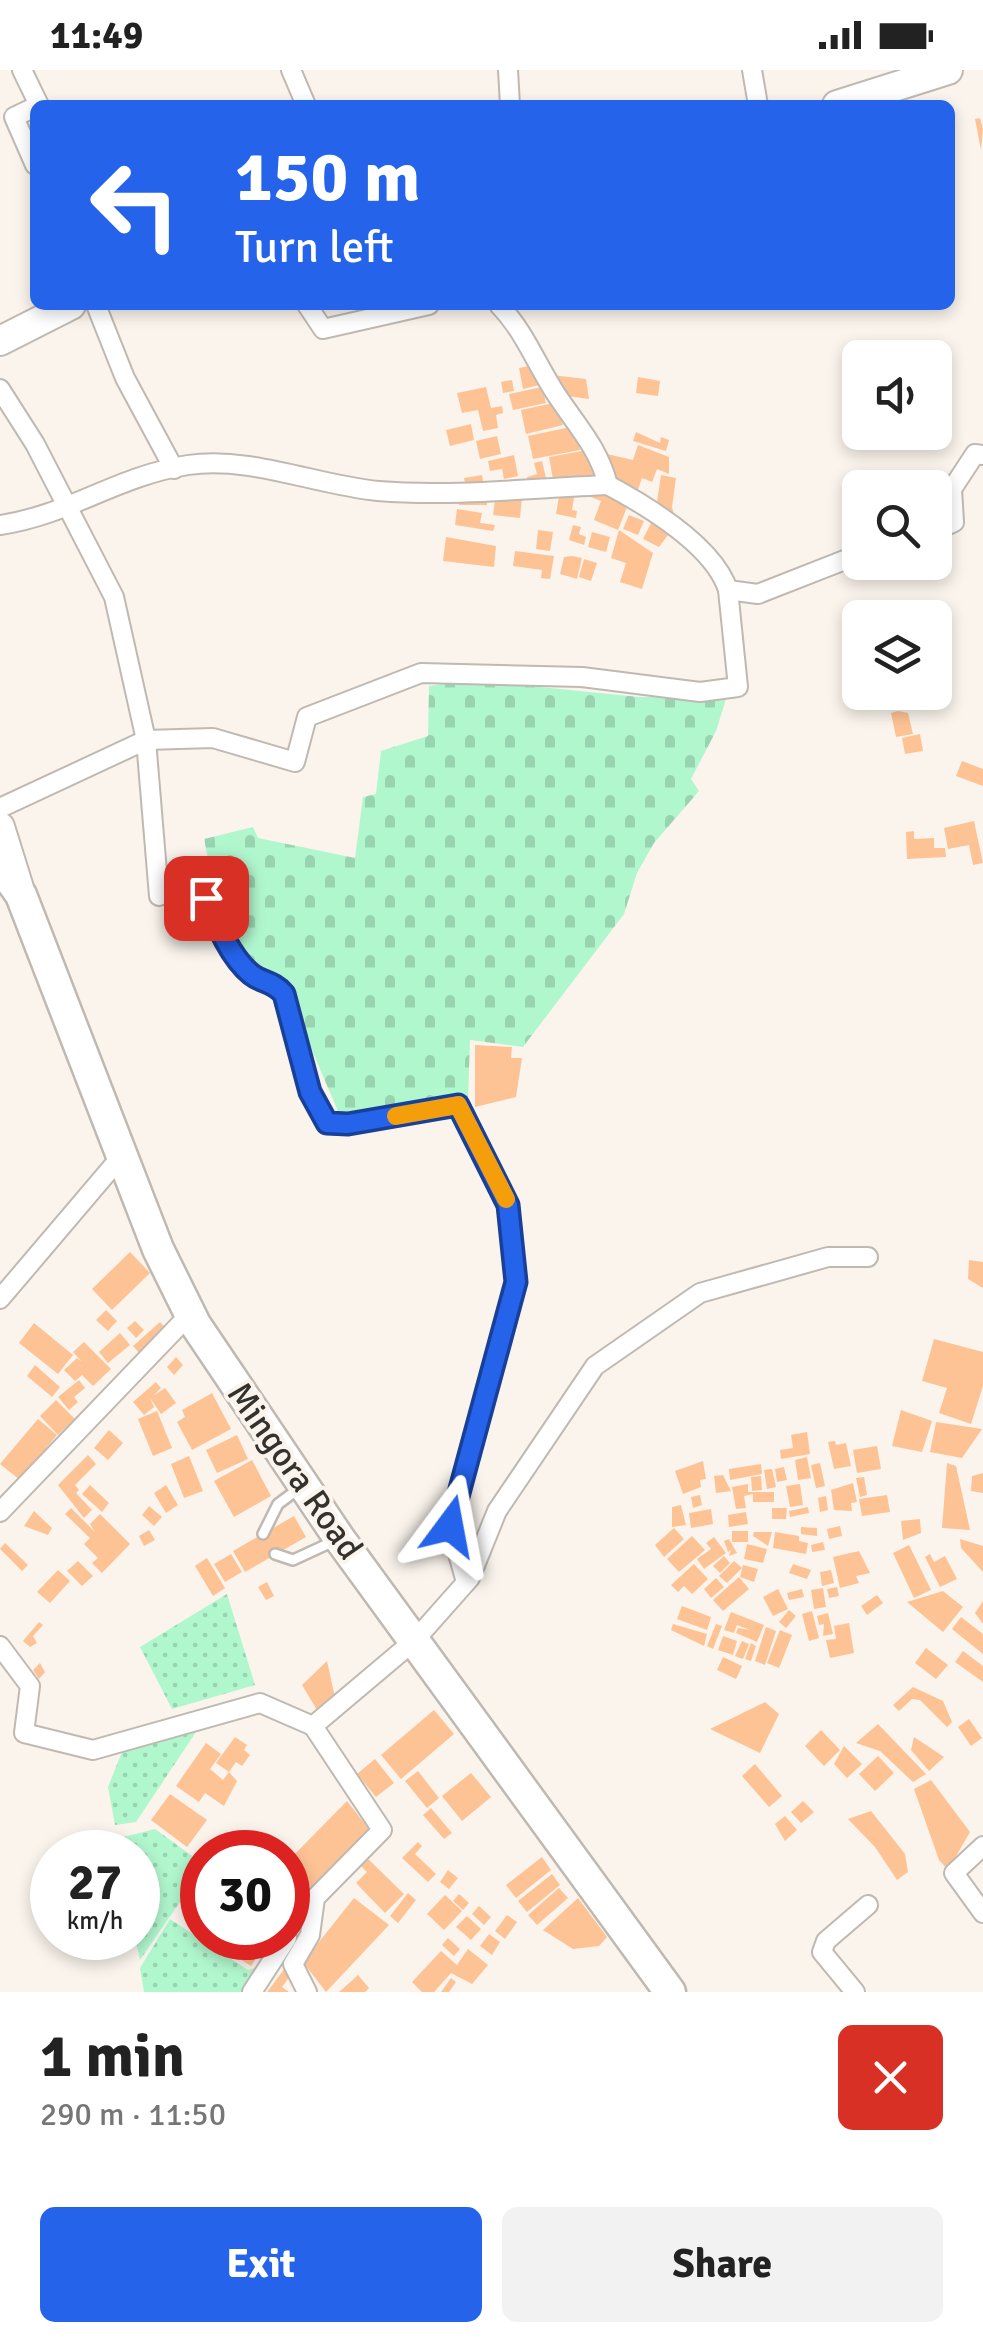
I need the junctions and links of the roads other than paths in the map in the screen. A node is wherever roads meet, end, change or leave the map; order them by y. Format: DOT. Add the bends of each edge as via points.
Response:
graph roads {
  1 [pos="22,70"];
  2 [pos="292,70"];
  3 [pos="508,70"];
  4 [pos="752,70"];
  5 [pos="935,72"];
  6 [pos="34,100"];
  7 [pos="304,100"];
  8 [pos="510,100"];
  9 [pos="757,100"];
  10 [pos="852,100"];
  11 [pos="30,109"];
  12 [pos="30,154"];
  13 [pos="61,310"];
  14 [pos="98,310"];
  15 [pos="310,310"];
  16 [pos="408,310"];
  17 [pos="503,310"];
  18 [pos="0,340"];
  19 [pos="0,390"];
  20 [pos="983,455"];
  21 [pos="174,468"];
  22 [pos="608,485"];
  23 [pos="952,489"];
  24 [pos="952,489"];
  25 [pos="64,508"];
  26 [pos="952,523"];
  27 [pos="0,525"];
  28 [pos="842,561"];
  29 [pos="728,590"];
  30 [pos="146,740"];
  31 [pos="0,808"];
  32 [pos="0,827"];
  33 [pos="0,865"];
  34 [pos="21,895"];
  35 [pos="124,1153"];
  36 [pos="868,1256"];
  37 [pos="0,1300"];
  38 [pos="190,1314"];
  39 [pos="302,1486"];
  40 [pos="0,1512"];
  41 [pos="264,1534"];
  42 [pos="339,1538"];
  43 [pos="276,1554"];
  44 [pos="466,1582"];
  45 [pos="415,1640"];
  46 [pos="0,1646"];
  47 [pos="313,1726"];
  48 [pos="983,1846"];
  49 [pos="315,1898"];
  50 [pos="310,1905"];
  51 [pos="868,1905"];
  52 [pos="983,1913"];
  53 [pos="272,1960"];
  54 [pos="252,1992"];
  55 [pos="306,1992"];
  56 [pos="670,1992"];
  57 [pos="855,1992"];
  1 -- 6 [label="street"];
  2 -- 7 [label="street"];
  3 -- 8 [label="street"];
  4 -- 9 [label="street"];
  5 -- 10 [label="main road"];
  11 -- 12 [label="street" via="14,117"];
  13 -- 18 [label="main road"];
  14 -- 21 [label="street"];
  15 -- 16 [label="street" via="323,330"];
  17 -- 22 [label="street" via="588,434"];
  19 -- 25 [label="street" via="35,444"];
  20 -- 24 [label="street" via="975,454"];
  21 -- 22 [label="street" via="294,473 384,491"];
  21 -- 25 [label="street" via="116,482"];
  22 -- 29 [label="street" via="672,523 724,576"];
  23 -- 26 [label="street"];
  25 -- 27 [label="street" via="43,519"];
  25 -- 30 [label="street" via="114,597"];
  28 -- 29 [label="street" via="758,594"];
  29 -- 30 [label="street" via="738,687 700,692 582,677 421,673 306,717 295,762 213,738"];
  30 -- 31 [label="street"];
  30 -- 44 [label="street" via="159,896 199,878 242,965 284,994 310,1092 327,1123 458,1105 508,1205 516,1282 450,1526"];
  32 -- 34 [label="main road"];
  33 -- 34 [label="main road, Mingora Road"];
  34 -- 35 [label="main road, Mingora Road"];
  35 -- 37 [label="street"];
  35 -- 38 [label="main road, Mingora Road"];
  36 -- 44 [label="street" via="828,1257 700,1293 595,1366 497,1511"];
  38 -- 39 [label="main road, Mingora Road"];
  38 -- 40 [label="street"];
  39 -- 41 [label="lane" via="278,1504"];
  39 -- 42 [label="main road, Mingora Road"];
  42 -- 43 [label="lane" via="294,1560"];
  42 -- 45 [label="main road, Mingora Road"];
  44 -- 45 [label="street"];
  45 -- 47 [label="street"];
  45 -- 56 [label="main road, Mingora Road"];
  46 -- 47 [label="street" via="30,1686 24,1733 93,1750 260,1703"];
  47 -- 49 [label="street" via="382,1830"];
  48 -- 52 [label="street" via="954,1873"];
  49 -- 50 [label="street"];
  49 -- 55 [label="street" via="310,1935 293,1964"];
  51 -- 57 [label="street" via="822,1952"];
  53 -- 54 [label="street"];
}
